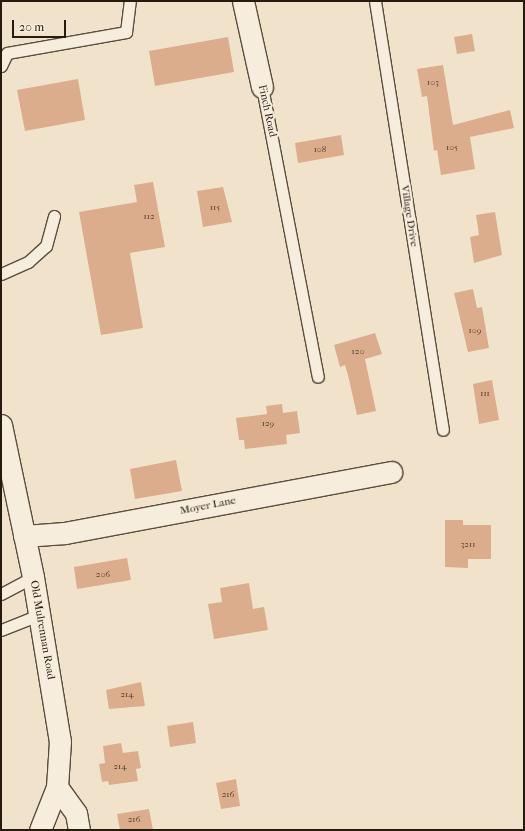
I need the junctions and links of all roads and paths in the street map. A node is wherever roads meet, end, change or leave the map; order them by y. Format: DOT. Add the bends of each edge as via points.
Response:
graph roads {
  1 [pos="130,1"];
  2 [pos="243,1"];
  3 [pos="375,1"];
  4 [pos="1,66"];
  5 [pos="262,87"];
  6 [pos="54,216"];
  7 [pos="1,274"];
  8 [pos="318,377"];
  9 [pos="1,425"];
  10 [pos="443,430"];
  11 [pos="391,472"];
  12 [pos="24,536"];
  13 [pos="33,577"];
  14 [pos="1,594"];
  15 [pos="39,615"];
  16 [pos="1,630"];
  17 [pos="57,787"];
  18 [pos="40,830"];
  19 [pos="79,830"];
  1 -- 4 [label="lane" via="126,32 7,53"];
  2 -- 5 [label="street, Finch Road"];
  3 -- 10 [label="lane, Village Drive"];
  5 -- 8 [label="lane, Finch Road"];
  6 -- 7 [label="lane" via="46,246 28,262"];
  9 -- 12 [label="street, Old Mulrennan Road"];
  11 -- 12 [label="street, Moyer Lane" via="65,532"];
  12 -- 13 [label="street, Old Mulrennan Road"];
  13 -- 14 [label="lane"];
  13 -- 15 [label="street, Old Mulrennan Road"];
  15 -- 16 [label="lane"];
  15 -- 17 [label="street, Old Mulrennan Road" via="60,741"];
  17 -- 18 [label="street, Old Mulrennan Road"];
  17 -- 19 [label="street" via="76,812"];
}
